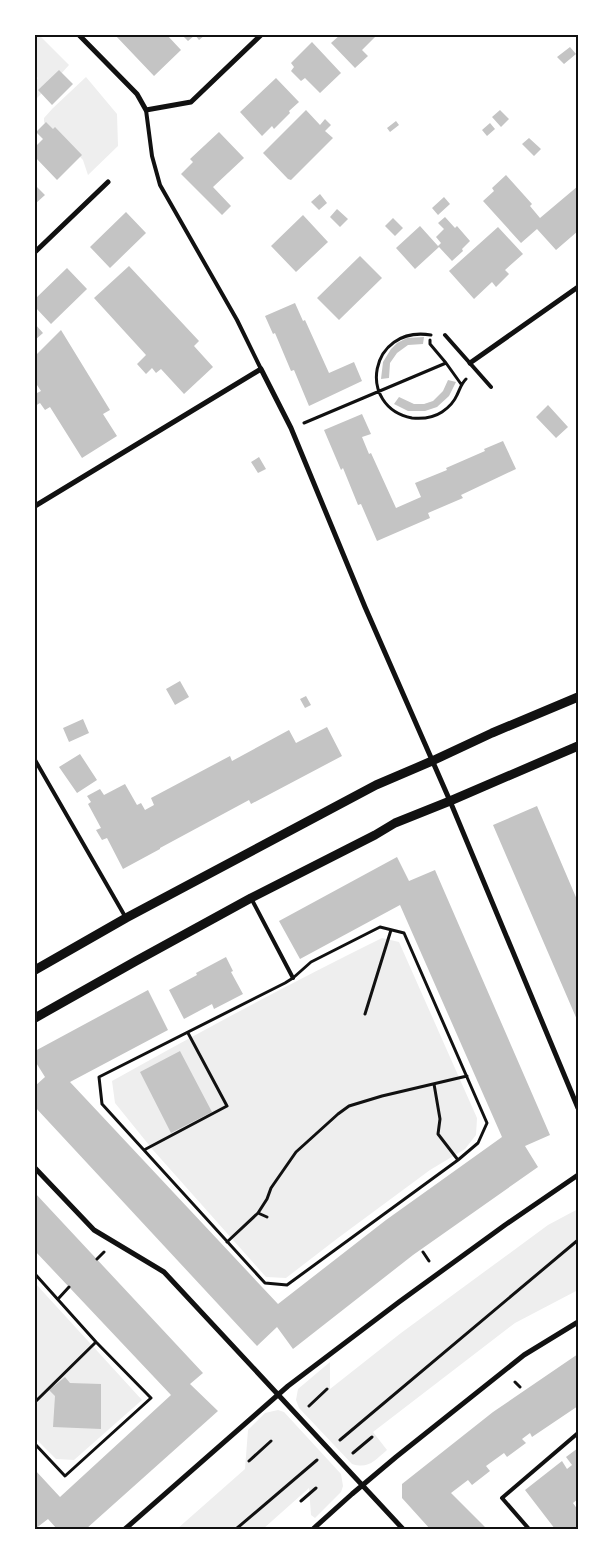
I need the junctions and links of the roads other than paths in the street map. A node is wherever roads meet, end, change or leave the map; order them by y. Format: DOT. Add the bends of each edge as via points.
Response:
graph roads {
  1 [pos="79,35"];
  2 [pos="261,35"];
  3 [pos="146,110"];
  4 [pos="108,182"];
  5 [pos="35,252"];
  6 [pos="578,287"];
  7 [pos="444,335"];
  8 [pos="470,363"];
  9 [pos="261,369"];
  10 [pos="491,387"];
  11 [pos="35,506"];
  12 [pos="578,697"];
  13 [pos="578,746"];
  14 [pos="35,760"];
  15 [pos="432,761"];
  16 [pos="450,801"];
  17 [pos="251,898"];
  18 [pos="126,918"];
  19 [pos="35,970"];
  20 [pos="293,978"];
  21 [pos="35,1018"];
  22 [pos="578,1108"];
  23 [pos="35,1168"];
  24 [pos="578,1175"];
  25 [pos="578,1322"];
  26 [pos="278,1394"];
  27 [pos="578,1433"];
  28 [pos="363,1486"];
  29 [pos="125,1529"];
  30 [pos="313,1529"];
  31 [pos="403,1529"];
  32 [pos="529,1529"];
  1 -- 3 [label="street" via="137,94"];
  2 -- 3 [label="street" via="191,102"];
  3 -- 9 [label="lane" via="152,156 160,185 237,320"];
  4 -- 5 [label="street"];
  6 -- 8 [label="street"];
  7 -- 8 [label="lane"];
  8 -- 10 [label="lane"];
  9 -- 11 [label="street"];
  9 -- 15 [label="street" via="291,428"];
  12 -- 15 [label="street"];
  13 -- 16 [label="street"];
  14 -- 18 [label="lane"];
  15 -- 16 [label="street"];
  15 -- 18 [label="street" via="376,785"];
  16 -- 17 [label="street" via="395,823"];
  16 -- 22 [label="street"];
  17 -- 20 [label="lane"];
  17 -- 21 [label="street"];
  18 -- 19 [label="street"];
  23 -- 26 [label="street" via="94,1230 164,1272"];
  24 -- 26 [label="street" via="399,1302"];
  25 -- 28 [label="street" via="524,1355"];
  26 -- 28 [label="street"];
  26 -- 29 [label="street"];
  27 -- 32 [label="lane" via="502,1498"];
  28 -- 30 [label="street"];
  28 -- 31 [label="street"];
}
